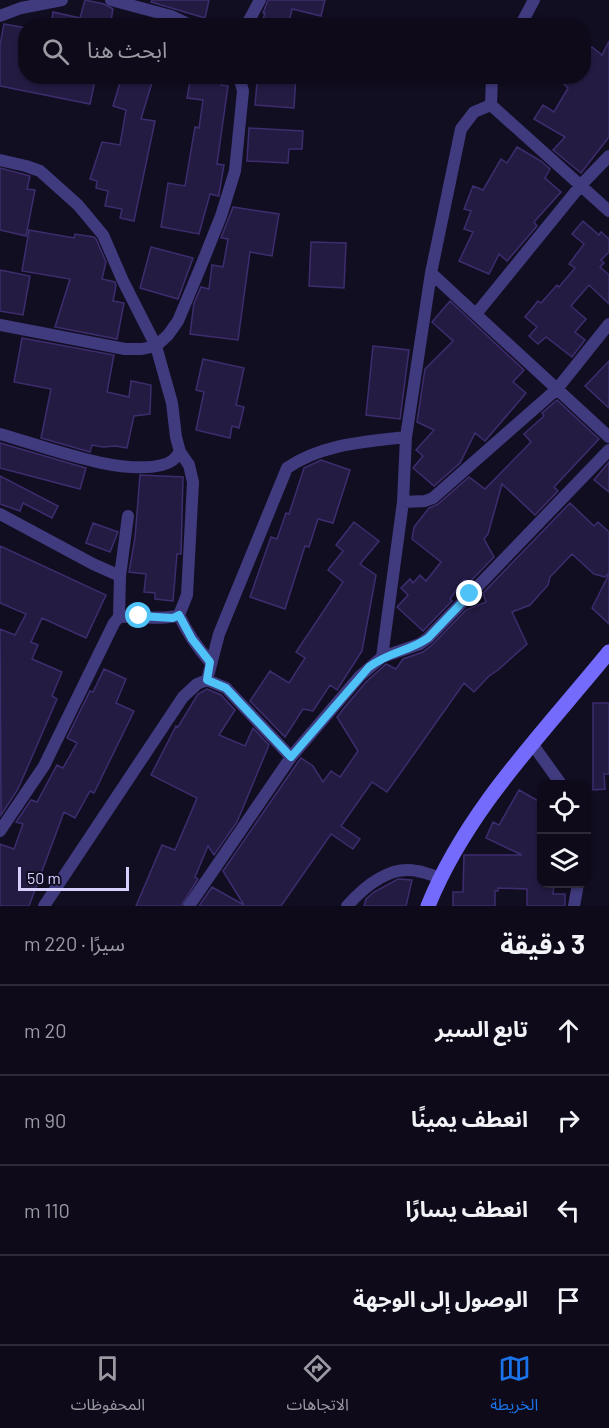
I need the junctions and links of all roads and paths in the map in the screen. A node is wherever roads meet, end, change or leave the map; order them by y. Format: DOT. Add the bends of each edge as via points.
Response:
graph roads {
  1 [pos="62,0"];
  2 [pos="111,0"];
  3 [pos="260,0"];
  4 [pos="534,0"];
  5 [pos="133,4"];
  6 [pos="0,16"];
  7 [pos="175,18"];
  8 [pos="250,18"];
  9 [pos="524,18"];
  10 [pos="241,84"];
  11 [pos="492,84"];
  12 [pos="491,105"];
  13 [pos="609,156"];
  14 [pos="0,160"];
  15 [pos="581,185"];
  16 [pos="609,211"];
  17 [pos="430,273"];
  18 [pos="476,314"];
  19 [pos="609,324"];
  20 [pos="0,325"];
  21 [pos="156,346"];
  22 [pos="556,389"];
  23 [pos="0,434"];
  24 [pos="406,437"];
  25 [pos="609,437"];
  26 [pos="609,450"];
  27 [pos="180,452"];
  28 [pos="403,502"];
  29 [pos="0,514"];
  30 [pos="128,516"];
  31 [pos="120,576"];
  32 [pos="179,615"];
  33 [pos="119,617"];
  34 [pos="609,652"];
  35 [pos="382,657"];
  36 [pos="210,662"];
  37 [pos="207,680"];
  38 [pos="533,745"];
  39 [pos="291,757"];
  40 [pos="558,780"];
  41 [pos="0,831"];
  42 [pos="440,878"];
  43 [pos="577,888"];
  44 [pos="44,906"];
  45 [pos="189,906"];
  46 [pos="347,906"];
  47 [pos="428,906"];
  48 [pos="574,906"];
  1 -- 6 [label="street"];
  2 -- 5 [label="street"];
  3 -- 8 [label="street"];
  4 -- 9 [label="street"];
  5 -- 7 [label="street"];
  10 -- 21 [label="street" via="235,171 221,216 178,321"];
  11 -- 12 [label="street"];
  12 -- 15 [label="street"];
  12 -- 17 [label="street" via="474,112 461,129"];
  13 -- 15 [label="street"];
  14 -- 21 [label="street" via="40,171 91,218 103,235"];
  15 -- 16 [label="street"];
  15 -- 18 [label="street"];
  17 -- 18 [label="street"];
  17 -- 24 [label="street"];
  18 -- 22 [label="street"];
  19 -- 22 [label="street"];
  20 -- 21 [label="street" via="125,349"];
  21 -- 27 [label="street"];
  22 -- 25 [label="street"];
  22 -- 28 [label="street" via="433,498"];
  23 -- 27 [label="street" via="95,461 133,467 164,465"];
  24 -- 28 [label="street"];
  24 -- 36 [label="street" via="323,451 287,468"];
  26 -- 35 [label="street" via="428,638"];
  27 -- 32 [label="street" via="189,465 193,483 187,595"];
  28 -- 35 [label="street"];
  29 -- 31 [label="street"];
  30 -- 31 [label="street"];
  31 -- 33 [label="street"];
  32 -- 33 [label="street"];
  32 -- 36 [label="street"];
  33 -- 41 [label="street" via="44,766"];
  34 -- 38 [label="street"];
  35 -- 39 [label="street" via="360,676"];
  36 -- 37 [label="street"];
  37 -- 39 [label="street" via="226,688"];
  37 -- 44 [label="street" via="183,697"];
  38 -- 40 [label="street"];
  38 -- 42 [label="street" via="505,776"];
  39 -- 45 [label="street"];
  42 -- 46 [label="street" via="415,870 387,874"];
  42 -- 47 [label="street"];
  43 -- 48 [label="street"];
}
